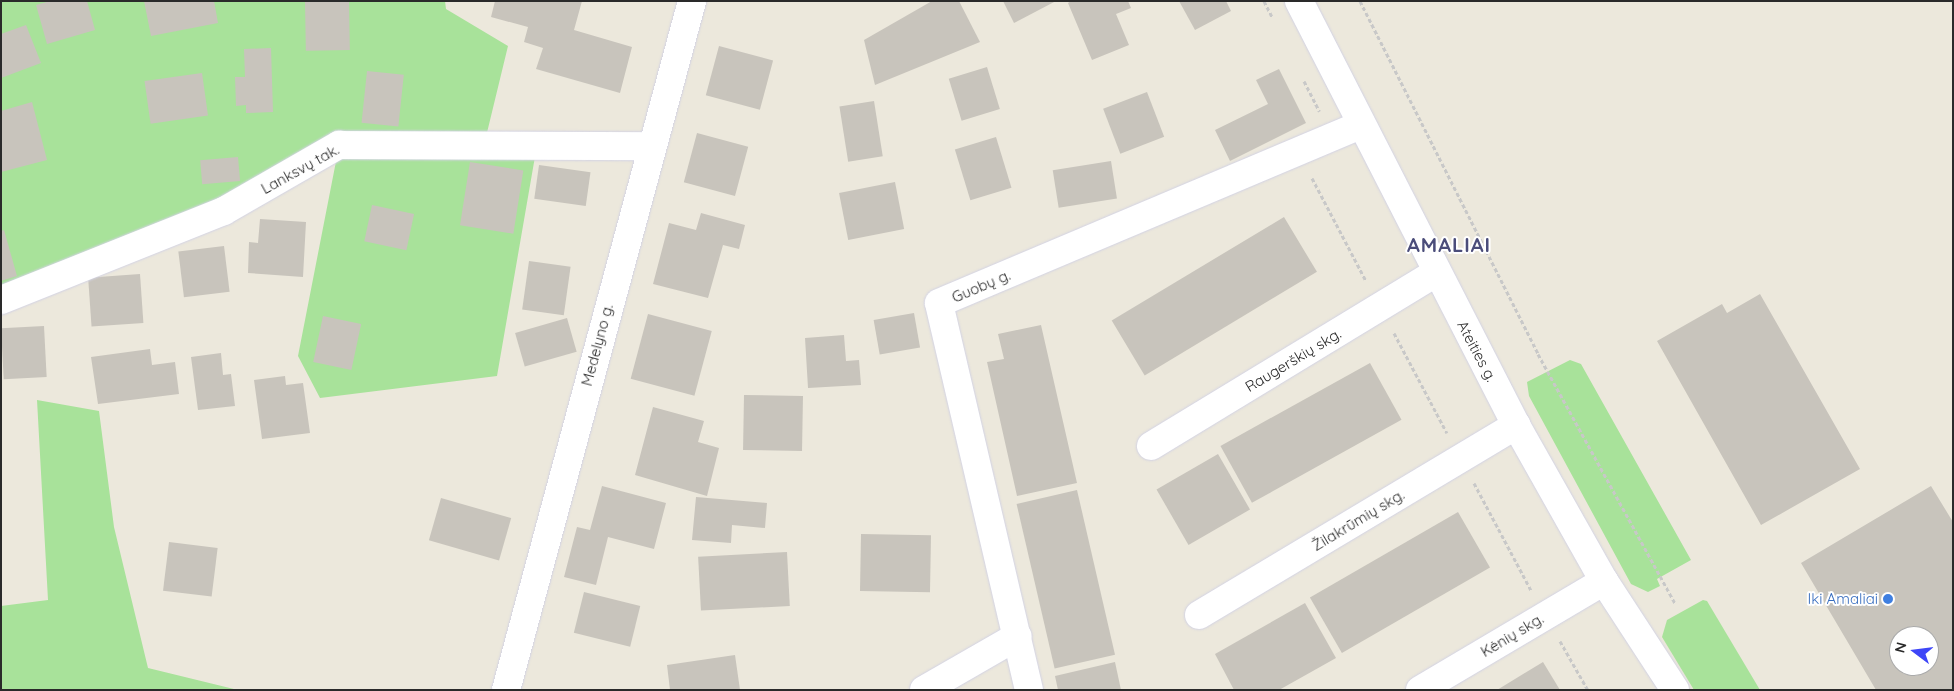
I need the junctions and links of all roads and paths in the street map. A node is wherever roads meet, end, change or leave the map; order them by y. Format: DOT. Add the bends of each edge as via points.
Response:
graph roads {
  1 [pos="692,1"];
  2 [pos="1299,1"];
  3 [pos="1360,1"];
  4 [pos="1361,125"];
  5 [pos="651,146"];
  6 [pos="1300,153"];
  7 [pos="1435,273"];
  8 [pos="1,300"];
  9 [pos="1380,307"];
  10 [pos="1516,425"];
  11 [pos="1152,446"];
  12 [pos="1461,458"];
  13 [pos="1604,581"];
  14 [pos="1675,603"];
  15 [pos="1199,615"];
  16 [pos="1545,616"];
  17 [pos="1018,636"];
  18 [pos="506,690"];
  19 [pos="924,690"];
  20 [pos="1029,690"];
  21 [pos="1420,690"];
  22 [pos="1588,690"];
  23 [pos="1675,690"];
  1 -- 5 [label="street, Medelyno g."];
  2 -- 4 [label="street, Ateities g."];
  3 -- 14 [label="path" via="1538,354"];
  4 -- 6 [label="street, Guobų g."];
  4 -- 7 [label="street, Ateities g."];
  5 -- 8 [label="street, Lanksvų tak." via="339,145 224,211"];
  5 -- 18 [label="street, Medelyno g."];
  6 -- 9 [label="path"];
  6 -- 17 [label="street, Guobų g." via="939,304"];
  7 -- 9 [label="street, Raugerškių skg."];
  7 -- 10 [label="street, Ateities g."];
  9 -- 11 [label="street, Raugerškių skg."];
  9 -- 12 [label="path"];
  10 -- 12 [label="street, Žilakrūmių skg."];
  10 -- 13 [label="street, Ateities g."];
  12 -- 15 [label="street, Žilakrūmių skg."];
  12 -- 16 [label="path"];
  13 -- 16 [label="street, Kėnių skg."];
  13 -- 23 [label="street, Ateities g."];
  16 -- 21 [label="street, Kėnių skg."];
  16 -- 22 [label="path"];
  17 -- 19 [label="street"];
  17 -- 20 [label="street, Guobų g."];
}
